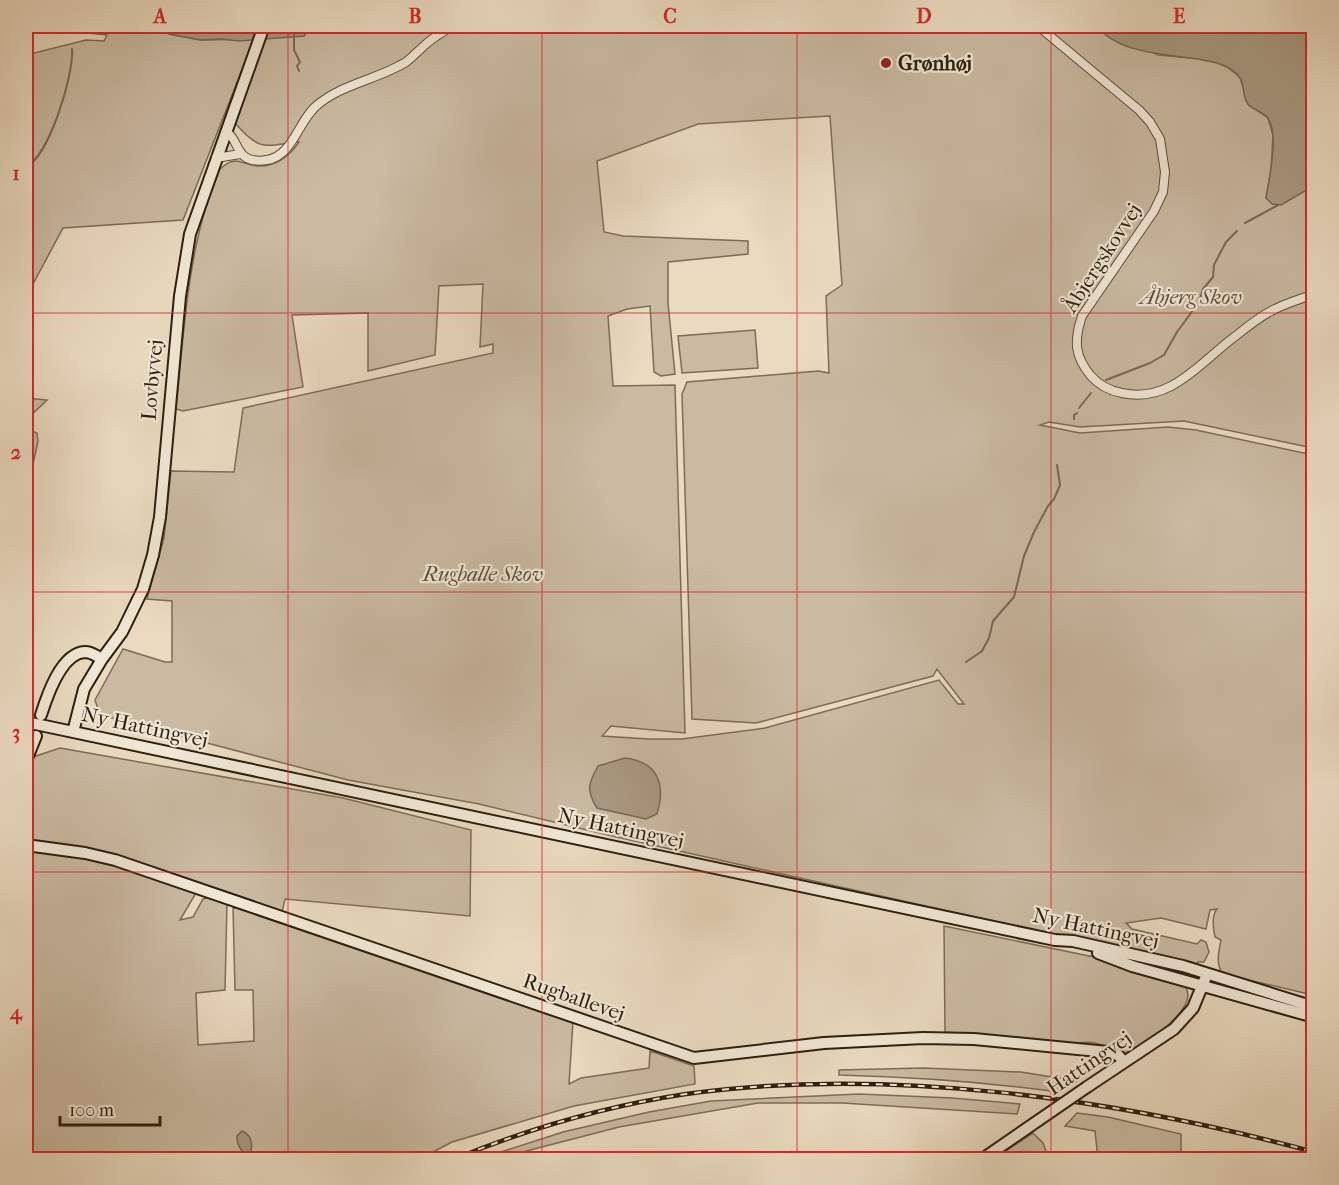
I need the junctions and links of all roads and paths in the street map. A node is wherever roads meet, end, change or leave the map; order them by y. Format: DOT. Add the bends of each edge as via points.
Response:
graph roads {
  1 [pos="264,26"];
  2 [pos="453,26"];
  3 [pos="1038,26"];
  4 [pos="226,131"];
  5 [pos="240,154"];
  6 [pos="216,158"];
  7 [pos="1314,294"];
  8 [pos="102,659"];
  9 [pos="41,715"];
  10 [pos="26,722"];
  11 [pos="73,732"];
  12 [pos="36,736"];
  13 [pos="26,760"];
  14 [pos="26,845"];
  15 [pos="1055,940"];
  16 [pos="1207,973"];
  17 [pos="1203,985"];
  18 [pos="1298,1002"];
  19 [pos="1314,1007"];
  20 [pos="1314,1017"];
  21 [pos="1125,1062"];
  22 [pos="981,1160"];
  1 -- 4 [label="street, Lovbyvej"];
  2 -- 5 [label="street" via="406,62 332,94 308,115 277,157 262,161"];
  3 -- 7 [label="street, Åbjergskovvej" via="1139,110 1150,122 1164,151 1161,199 1082,316 1076,335 1083,367 1095,381 1127,394 1166,390 1273,310"];
  4 -- 5 [label="street"];
  4 -- 6 [label="street, Lovbyvej"];
  5 -- 6 [label="street"];
  6 -- 8 [label="street, Lovbyvej" via="184,260 153,555 144,589 122,632"];
  8 -- 9 [label="street" via="82,652 71,657 48,692"];
  8 -- 11 [label="street, Lovbyvej" via="84,689"];
  10 -- 11 [label="street, Ny Hattingvej"];
  11 -- 15 [label="street, Ny Hattingvej"];
  12 -- 13 [label="street"];
  14 -- 21 [label="street, Rugballevej" via="115,860 694,1058 834,1042 923,1038 1108,1052"];
  15 -- 16 [label="street, Ny Hattingvej"];
  15 -- 17 [label="street"];
  16 -- 17 [label="street, Hattingvej"];
  16 -- 18 [label="street"];
  17 -- 18 [label="street" via="1214,981"];
  17 -- 20 [label="street"];
  17 -- 21 [label="street, Hattingvej" via="1193,1008 1174,1029"];
  18 -- 19 [label="street"];
  21 -- 22 [label="street, Hattingvej, bridge"];
}
